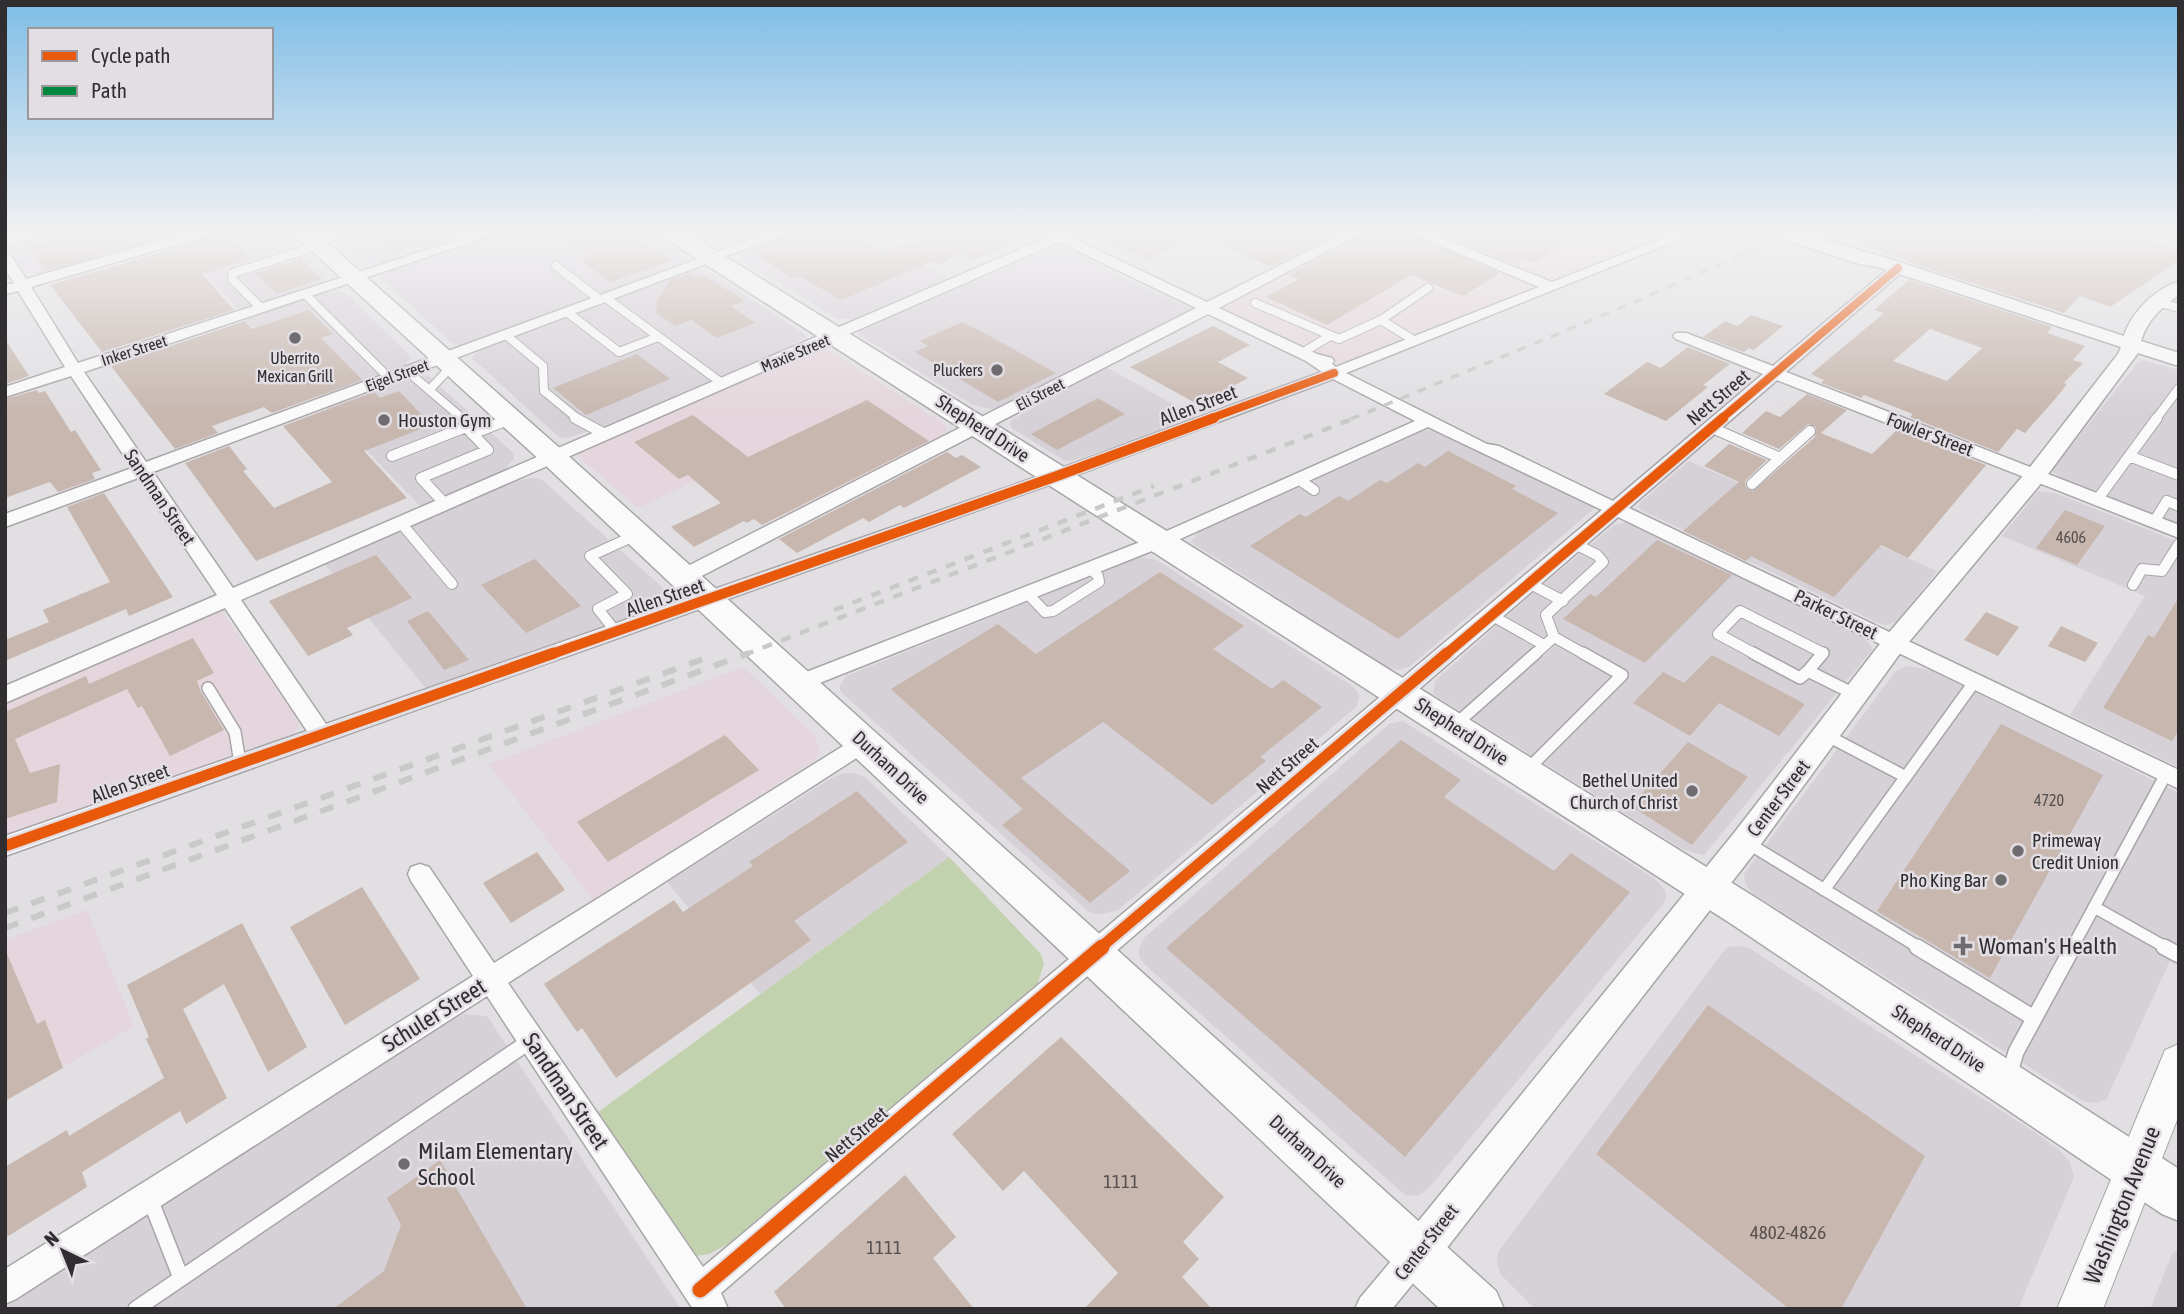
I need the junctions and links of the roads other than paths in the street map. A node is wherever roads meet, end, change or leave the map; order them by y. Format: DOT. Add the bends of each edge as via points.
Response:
graph roads {
  1 [pos="28,291"];
  2 [pos="244,291"];
  3 [pos="313,291"];
  4 [pos="367,291"];
  5 [pos="592,291"];
  6 [pos="624,291"];
  7 [pos="766,291"];
  8 [pos="934,291"];
  9 [pos="1169,291"];
  10 [pos="1240,291"];
  11 [pos="1423,291"];
  12 [pos="1542,291"];
  13 [pos="1861,291"];
  14 [pos="1969,291"];
  15 [pos="305,294"];
  16 [pos="603,299"];
  17 [pos="1255,303"];
  18 [pos="2168,305"];
  19 [pos="261,308"];
  20 [pos="1205,309"];
  21 [pos="567,312"];
  22 [pos="1381,320"];
  23 [pos="506,335"];
  24 [pos="835,335"];
  25 [pos="1330,336"];
  26 [pos="1681,336"];
  27 [pos="658,337"];
  28 [pos="1415,341"];
  29 [pos="2129,344"];
  30 [pos="1307,356"];
  31 [pos="2179,360"];
  32 [pos="74,369"];
  33 [pos="407,371"];
  34 [pos="442,371"];
  35 [pos="1339,371"];
  36 [pos="1774,373"];
  37 [pos="389,378"];
  38 [pos="723,384"];
  39 [pos="2179,388"];
  40 [pos="5,392"];
  41 [pos="510,419"];
  42 [pos="1429,421"];
  43 [pos="979,425"];
  44 [pos="1710,427"];
  45 [pos="469,431"];
  46 [pos="1810,431"];
  47 [pos="605,434"];
  48 [pos="1493,450"];
  49 [pos="392,456"];
  50 [pos="2129,456"];
  51 [pos="553,457"];
  52 [pos="1780,458"];
  53 [pos="142,470"];
  54 [pos="2179,475"];
  55 [pos="1057,476"];
  56 [pos="2035,476"];
  57 [pos="1752,484"];
  58 [pos="2097,500"];
  59 [pos="445,504"];
  60 [pos="2179,506"];
  61 [pos="1614,507"];
  62 [pos="5,521"];
  63 [pos="401,523"];
  64 [pos="2154,523"];
  65 [pos="2179,532"];
  66 [pos="637,534"];
  67 [pos="1160,541"];
  68 [pos="1573,542"];
  69 [pos="2179,544"];
  70 [pos="2167,563"];
  71 [pos="2179,568"];
  72 [pos="1527,582"];
  73 [pos="452,584"];
  74 [pos="2133,585"];
  75 [pos="696,589"];
  76 [pos="227,597"];
  77 [pos="1563,601"];
  78 [pos="1489,614"];
  79 [pos="616,632"];
  80 [pos="1549,641"];
  81 [pos="1895,642"];
  82 [pos="1808,671"];
  83 [pos="1975,681"];
  84 [pos="799,683"];
  85 [pos="208,688"];
  86 [pos="1399,691"];
  87 [pos="5,695"];
  88 [pos="1856,695"];
  89 [pos="1454,726"];
  90 [pos="321,734"];
  91 [pos="1826,735"];
  92 [pos="864,742"];
  93 [pos="240,763"];
  94 [pos="1525,772"];
  95 [pos="1906,777"];
  96 [pos="2172,777"];
  97 [pos="1745,842"];
  98 [pos="5,846"];
  99 [pos="420,873"];
  100 [pos="1707,889"];
  101 [pos="1824,890"];
  102 [pos="2094,907"];
  103 [pos="1094,954"];
  104 [pos="2179,955"];
  105 [pos="491,979"];
  106 [pos="2034,1018"];
  107 [pos="531,1040"];
  108 [pos="2179,1063"];
  109 [pos="2008,1082"];
  110 [pos="2137,1170"];
  111 [pos="149,1197"];
  112 [pos="2179,1197"];
  113 [pos="1418,1253"];
  114 [pos="181,1278"];
  115 [pos="5,1288"];
  116 [pos="706,1300"];
  117 [pos="136,1309"];
  118 [pos="1371,1309"];
  119 [pos="1478,1309"];
  120 [pos="2080,1309"];
  1 -- 32 [label="street, Sandman Street"];
  2 -- 19 [label="lane"];
  3 -- 15 [label="street, Inker Street"];
  4 -- 34 [label="main road, Durham Drive"];
  5 -- 16 [label="lane"];
  6 -- 16 [label="street, Eigel Street"];
  7 -- 24 [label="main road, Shepherd Drive"];
  8 -- 24 [label="street, Maxie Street"];
  9 -- 20 [label="street, Parker Street"];
  10 -- 20 [label="street, Eli Street"];
  11 -- 22 [label="lane"];
  12 -- 28 [label="street, Allen Street"];
  13 -- 36 [label="street, Nett Street"];
  14 -- 29 [label="street"];
  15 -- 19 [label="street, Inker Street"];
  15 -- 37 [label="lane"];
  16 -- 21 [label="street, Eigel Street"];
  16 -- 27 [label="lane"];
  17 -- 25 [label="lane"];
  18 -- 29 [label="street, Center Street" via="2137,323"];
  19 -- 32 [label="street, Inker Street"];
  20 -- 30 [label="street, Parker Street"];
  20 -- 43 [label="street, Eli Street"];
  21 -- 23 [label="street, Eigel Street"];
  21 -- 27 [label="lane" via="619,352"];
  22 -- 25 [label="lane" via="1339,339"];
  22 -- 28 [label="lane"];
  23 -- 34 [label="street, Eigel Street"];
  23 -- 47 [label="lane" via="543,366 544,391 577,419"];
  24 -- 38 [label="street, Maxie Street"];
  24 -- 43 [label="main road, Shepherd Drive"];
  25 -- 30 [label="lane"];
  26 -- 36 [label="street, Fowler Street"];
  27 -- 38 [label="lane"];
  28 -- 35 [label="street, Allen Street"];
  29 -- 31 [label="street"];
  29 -- 56 [label="street, Center Street" via="2128,355"];
  30 -- 35 [label="street, Parker Street"];
  32 -- 40 [label="street, Inker Street"];
  32 -- 53 [label="street, Sandman Street"];
  33 -- 34 [label="street, Eigel Street"];
  33 -- 34 [label="lane"];
  33 -- 37 [label="street, Eigel Street"];
  34 -- 41 [label="main road, Durham Drive"];
  34 -- 45 [label="lane"];
  35 -- 42 [label="street, Parker Street"];
  35 -- 48 [label="street, Parker Street" via="1489,442"];
  35 -- 55 [label="street, Allen Street"];
  36 -- 44 [label="street, Nett Street"];
  36 -- 56 [label="street, Fowler Street"];
  37 -- 53 [label="street, Eigel Street"];
  38 -- 47 [label="street, Maxie Street"];
  39 -- 50 [label="lane"];
  41 -- 45 [label="lane"];
  41 -- 51 [label="main road, Durham Drive"];
  42 -- 48 [label="street, Parker Street"];
  42 -- 67 [label="street" via="1306,484"];
  43 -- 55 [label="main road, Shepherd Drive"];
  43 -- 75 [label="street, Eli Street"];
  44 -- 52 [label="lane"];
  44 -- 61 [label="street, Nett Street"];
  45 -- 49 [label="lane"];
  45 -- 59 [label="lane" via="488,450 421,478"];
  46 -- 52 [label="lane"];
  47 -- 51 [label="street, Maxie Street"];
  48 -- 61 [label="street, Parker Street"];
  50 -- 54 [label="lane"];
  50 -- 58 [label="lane"];
  51 -- 59 [label="street, Maxie Street"];
  51 -- 66 [label="main road, Durham Drive"];
  52 -- 57 [label="lane"];
  53 -- 62 [label="street, Eigel Street"];
  53 -- 76 [label="street, Sandman Street"];
  55 -- 67 [label="main road, Shepherd Drive"];
  55 -- 75 [label="street, Allen Street"];
  56 -- 58 [label="street, Fowler Street"];
  56 -- 81 [label="street, Center Street"];
  58 -- 64 [label="street, Fowler Street"];
  59 -- 63 [label="street, Maxie Street"];
  60 -- 64 [label="lane" via="2167,501"];
  61 -- 68 [label="street, Nett Street"];
  61 -- 81 [label="street, Parker Street"];
  63 -- 73 [label="lane"];
  63 -- 76 [label="street, Maxie Street"];
  64 -- 65 [label="street, Fowler Street"];
  66 -- 75 [label="main road, Durham Drive"];
  66 -- 79 [label="lane" via="590,556 627,594 598,609"];
  67 -- 84 [label="street"];
  67 -- 86 [label="main road, Shepherd Drive"];
  68 -- 72 [label="street, Nett Street"];
  68 -- 77 [label="lane" via="1603,562"];
  69 -- 70 [label="lane"];
  70 -- 71 [label="lane"];
  70 -- 74 [label="lane" via="2162,571 2142,569"];
  72 -- 77 [label="lane"];
  72 -- 78 [label="street, Nett Street"];
  75 -- 79 [label="street, Allen Street"];
  75 -- 84 [label="main road, Durham Drive"];
  76 -- 87 [label="street, Maxie Street"];
  76 -- 90 [label="street, Sandman Street"];
  77 -- 80 [label="lane" via="1546,615"];
  78 -- 80 [label="lane"];
  78 -- 86 [label="street, Nett Street"];
  79 -- 90 [label="street, Allen Street"];
  80 -- 89 [label="lane"];
  80 -- 94 [label="lane" via="1622,675"];
  81 -- 83 [label="street, Parker Street"];
  81 -- 88 [label="street, Center Street"];
  82 -- 82 [label="lane" via="1800,678 1718,634 1740,611 1824,653"];
  82 -- 88 [label="lane"];
  83 -- 95 [label="lane"];
  83 -- 96 [label="street, Parker Street"];
  84 -- 92 [label="main road, Durham Drive"];
  85 -- 93 [label="lane" via="235,732"];
  86 -- 89 [label="main road, Shepherd Drive"];
  86 -- 103 [label="street, Nett Street"];
  88 -- 91 [label="street, Center Street"];
  89 -- 94 [label="main road, Shepherd Drive"];
  90 -- 93 [label="street, Allen Street"];
  91 -- 95 [label="lane"];
  91 -- 97 [label="street, Center Street"];
  92 -- 103 [label="main road, Durham Drive"];
  92 -- 105 [label="street, Schuler Street"];
  93 -- 98 [label="street, Allen Street"];
  94 -- 100 [label="main road, Shepherd Drive"];
  95 -- 101 [label="lane"];
  96 -- 102 [label="lane"];
  97 -- 100 [label="street, Center Street"];
  97 -- 101 [label="lane"];
  99 -- 105 [label="street, Sandman Street"];
  100 -- 109 [label="main road, Shepherd Drive"];
  100 -- 113 [label="street, Center Street"];
  101 -- 106 [label="lane"];
  102 -- 104 [label="lane"];
  102 -- 106 [label="lane"];
  103 -- 113 [label="main road, Durham Drive"];
  103 -- 116 [label="street, Nett Street"];
  105 -- 107 [label="street, Sandman Street"];
  105 -- 111 [label="street, Schuler Street"];
  106 -- 109 [label="lane" via="2016,1052"];
  107 -- 114 [label="lane"];
  107 -- 116 [label="street, Sandman Street"];
  108 -- 110 [label="main road, Washington Avenue"];
  109 -- 110 [label="main road, Shepherd Drive"];
  110 -- 112 [label="main road, Shepherd Drive"];
  110 -- 120 [label="main road, Washington Avenue"];
  111 -- 114 [label="lane"];
  111 -- 115 [label="street, Schuler Street"];
  113 -- 118 [label="street, Center Street"];
  113 -- 119 [label="main road, Durham Drive"];
  114 -- 117 [label="lane"];
}
